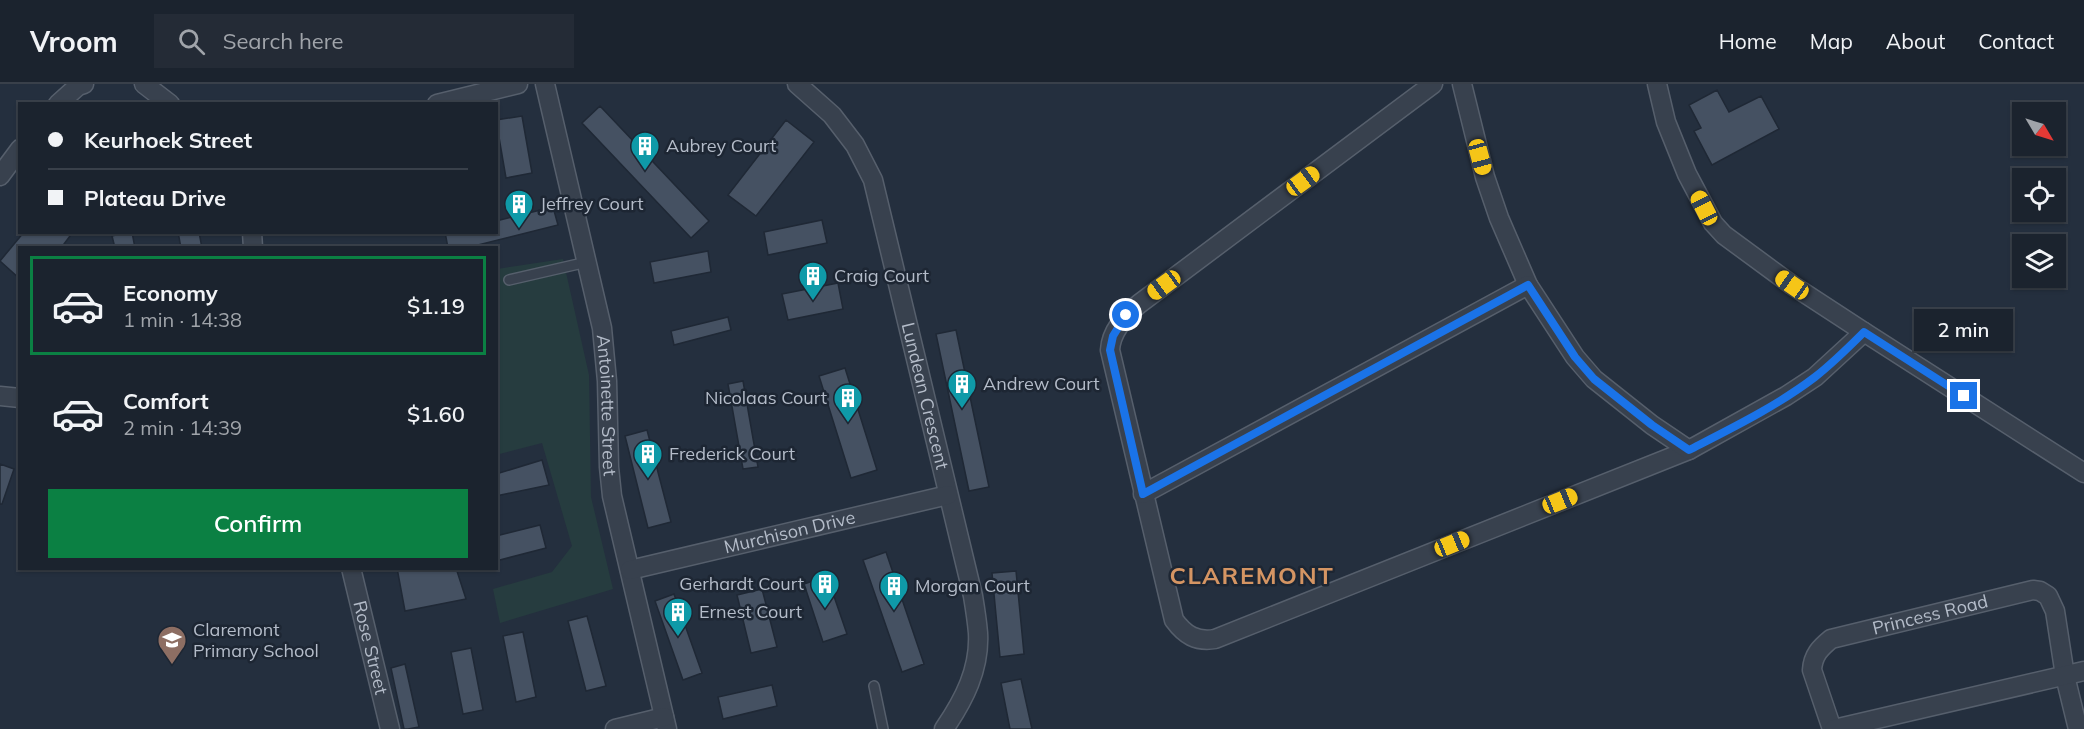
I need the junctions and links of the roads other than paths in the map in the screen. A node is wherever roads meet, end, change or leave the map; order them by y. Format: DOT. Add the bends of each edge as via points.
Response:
graph roads {
  1 [pos="84,84"];
  2 [pos="144,84"];
  3 [pos="518,84"];
  4 [pos="545,84"];
  5 [pos="797,84"];
  6 [pos="1433,84"];
  7 [pos="1462,84"];
  8 [pos="1658,84"];
  9 [pos="61,102"];
  10 [pos="167,102"];
  11 [pos="445,102"];
  12 [pos="18,153"];
  13 [pos="0,176"];
  14 [pos="587,262"];
  15 [pos="509,280"];
  16 [pos="1528,285"];
  17 [pos="1864,332"];
  18 [pos="0,396"];
  19 [pos="18,398"];
  20 [pos="1689,450"];
  21 [pos="2084,473"];
  22 [pos="1143,494"];
  23 [pos="948,495"];
  24 [pos="351,570"];
  25 [pos="630,570"];
  26 [pos="2084,671"];
  27 [pos="2065,676"];
  28 [pos="874,686"];
  29 [pos="666,723"];
  30 [pos="1885,724"];
  31 [pos="390,729"];
  32 [pos="615,729"];
  33 [pos="883,729"];
  34 [pos="944,729"];
  35 [pos="1833,729"];
  36 [pos="2078,729"];
  1 -- 9 [label="street"];
  2 -- 10 [label="street"];
  3 -- 11 [label="street"];
  4 -- 14 [label="street, Antoinette Street"];
  5 -- 23 [label="street, Lundean Crescent" via="832,115 855,145 873,180"];
  6 -- 22 [label="street" via="1126,315 1113,336 1110,350"];
  7 -- 16 [label="street" via="1485,177"];
  8 -- 17 [label="street" via="1673,141 1713,223 1737,245"];
  12 -- 13 [label="street"];
  14 -- 15 [label="lane"];
  14 -- 25 [label="street, Antoinette Street" via="605,351 612,496"];
  16 -- 20 [label="street" via="1594,379"];
  16 -- 22 [label="street"];
  17 -- 20 [label="street" via="1815,377"];
  17 -- 21 [label="street"];
  18 -- 19 [label="street"];
  20 -- 22 [label="street" via="1202,641 1190,636 1174,620"];
  23 -- 25 [label="street, Murchison Drive"];
  23 -- 34 [label="street, Lundean Crescent" via="973,596 978,634 975,669 961,704"];
  24 -- 31 [label="street, Rose Street"];
  25 -- 29 [label="street, Antoinette Street"];
  26 -- 27 [label="street, Princess Road"];
  27 -- 30 [label="street, Princess Road"];
  27 -- 35 [label="street, Princess Road" via="2053,605 2048,596 2033,590 1832,639 1816,653 1812,670"];
  27 -- 36 [label="street"];
  28 -- 33 [label="lane"];
  29 -- 32 [label="street"];
  30 -- 35 [label="street, Princess Road"];
}
